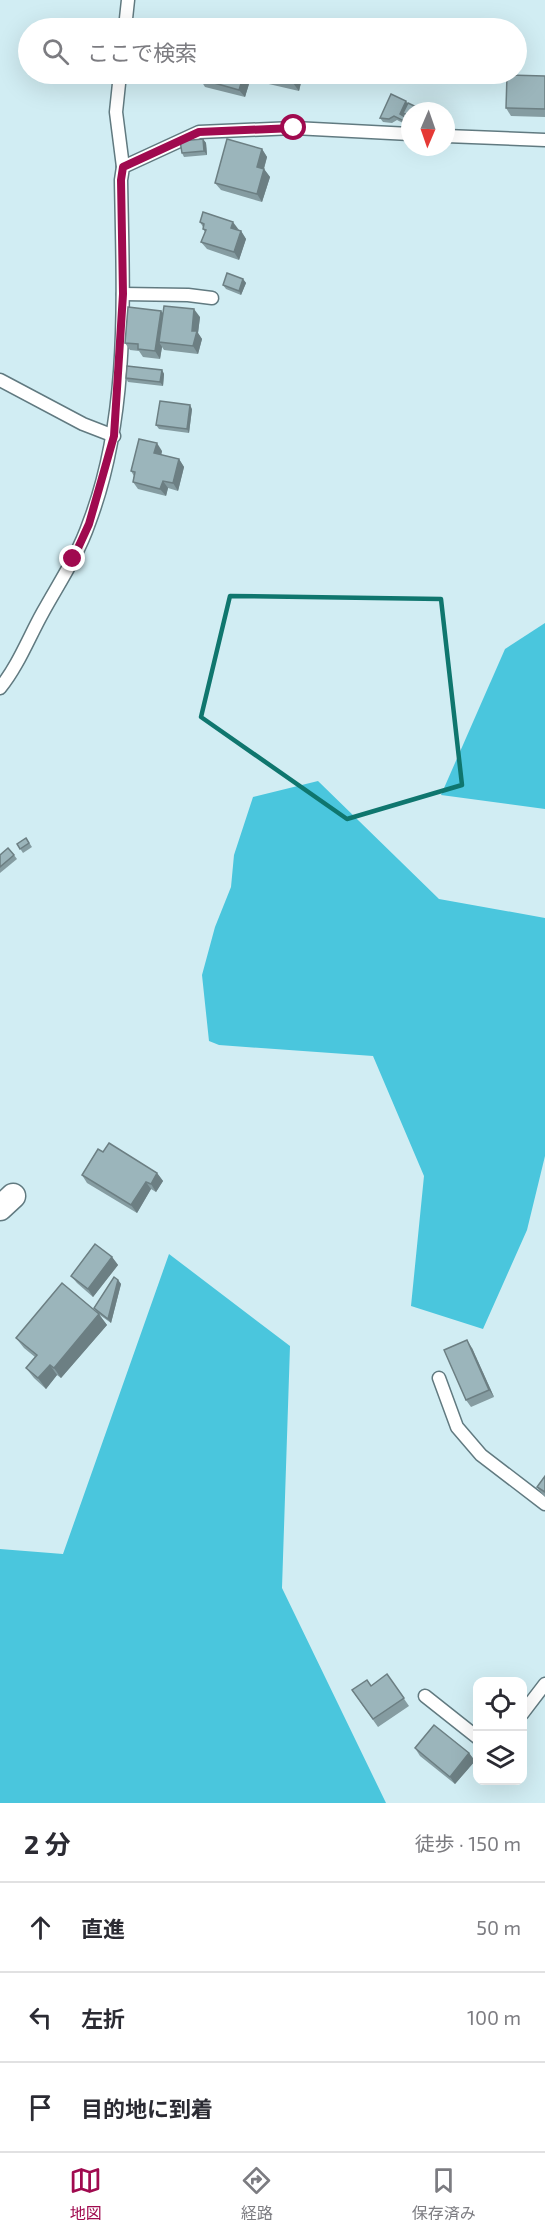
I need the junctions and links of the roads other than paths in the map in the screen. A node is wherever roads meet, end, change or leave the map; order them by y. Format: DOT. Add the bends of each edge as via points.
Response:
graph roads {
  1 [pos="128,0"];
  2 [pos="126,18"];
  3 [pos="119,84"];
  4 [pos="401,134"];
  5 [pos="455,136"];
  6 [pos="545,140"];
  7 [pos="123,167"];
  8 [pos="123,294"];
  9 [pos="212,298"];
  10 [pos="0,380"];
  11 [pos="114,436"];
  12 [pos="0,688"];
  13 [pos="439,1378"];
  14 [pos="545,1504"];
  15 [pos="545,1684"];
  16 [pos="426,1696"];
  17 [pos="527,1707"];
  18 [pos="473,1735"];
  1 -- 2 [label="lane"];
  3 -- 7 [label="lane" via="116,112"];
  4 -- 7 [label="lane" via="294,128 199,132"];
  5 -- 6 [label="lane"];
  7 -- 8 [label="lane"];
  8 -- 9 [label="lane"];
  8 -- 11 [label="lane"];
  10 -- 11 [label="lane"];
  11 -- 12 [label="lane" via="89,524"];
  13 -- 14 [label="lane" via="457,1427 481,1455"];
  15 -- 17 [label="lane"];
  16 -- 18 [label="lane"];
}
